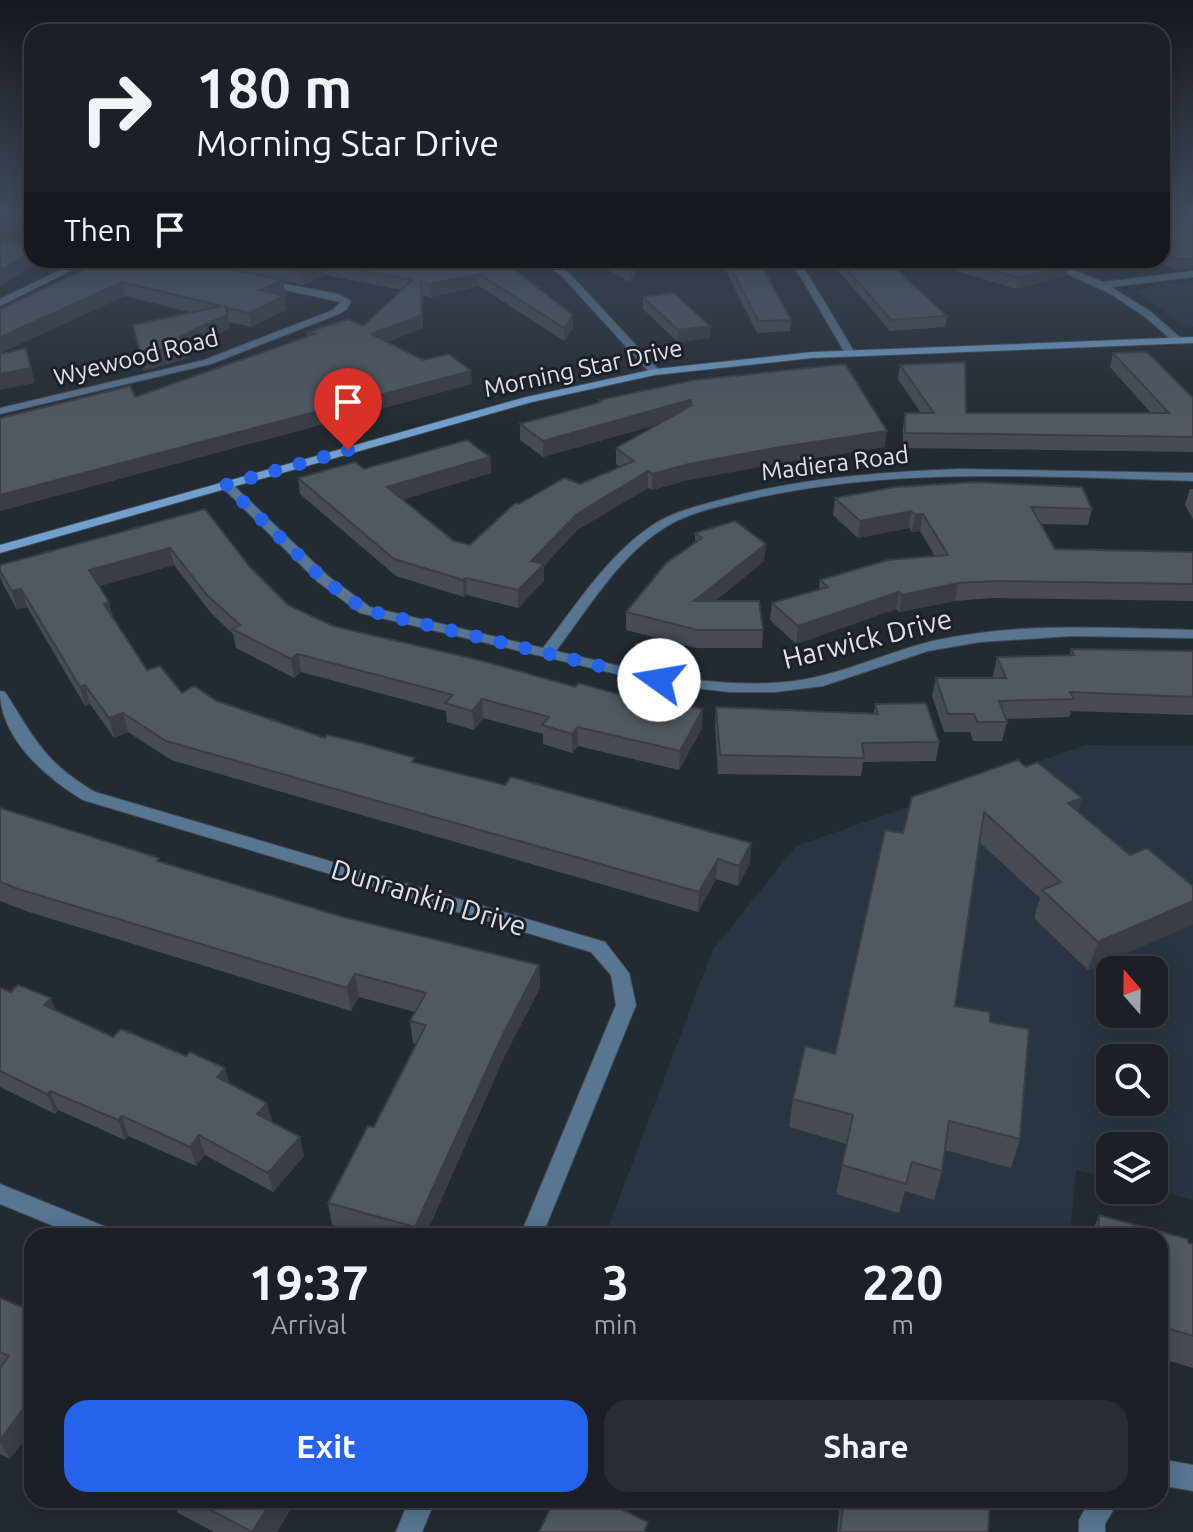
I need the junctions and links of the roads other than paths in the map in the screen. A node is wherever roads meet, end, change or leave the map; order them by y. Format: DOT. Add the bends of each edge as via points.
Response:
graph roads {
  1 [pos="44,281"];
  2 [pos="254,281"];
  3 [pos="572,281"];
  4 [pos="808,281"];
  5 [pos="1093,281"];
  6 [pos="1131,281"];
  7 [pos="1102,285"];
  8 [pos="0,303"];
  9 [pos="1178,340"];
  10 [pos="1193,340"];
  11 [pos="850,353"];
  12 [pos="655,372"];
  13 [pos="0,411"];
  14 [pos="1193,477"];
  15 [pos="226,485"];
  16 [pos="0,549"];
  17 [pos="1193,634"];
  18 [pos="546,654"];
  19 [pos="0,695"];
  20 [pos="0,1194"];
  21 [pos="83,1228"];
  22 [pos="534,1228"];
  23 [pos="1168,1473"];
  24 [pos="1193,1478"];
  25 [pos="419,1508"];
  26 [pos="1100,1508"];
  27 [pos="409,1532"];
  28 [pos="1092,1532"];
  1 -- 8 [label="street"];
  2 -- 13 [label="street, Wyewood Road" via="346,301 336,312 230,355"];
  3 -- 12 [label="street"];
  4 -- 11 [label="street"];
  5 -- 7 [label="street"];
  6 -- 7 [label="street"];
  7 -- 9 [label="street"];
  9 -- 10 [label="street, Morning Star Drive"];
  9 -- 11 [label="street, Morning Star Drive"];
  11 -- 12 [label="street, Morning Star Drive"];
  12 -- 15 [label="street, Morning Star Drive" via="530,399"];
  14 -- 18 [label="street, Madiera Road" via="955,473 866,476 771,490 698,510 654,529 628,551"];
  15 -- 16 [label="street, Morning Star Drive"];
  15 -- 18 [label="street, Harwick Drive" via="323,579 365,610"];
  17 -- 18 [label="street, Harwick Drive" via="1038,630 993,635 945,643 843,676 759,689 659,680"];
  19 -- 22 [label="street, Dunrankin Drive" via="38,759 89,796 598,947 620,973 626,1005"];
  20 -- 21 [label="street"];
  23 -- 24 [label="street"];
  25 -- 27 [label="street"];
  26 -- 28 [label="street"];
}
